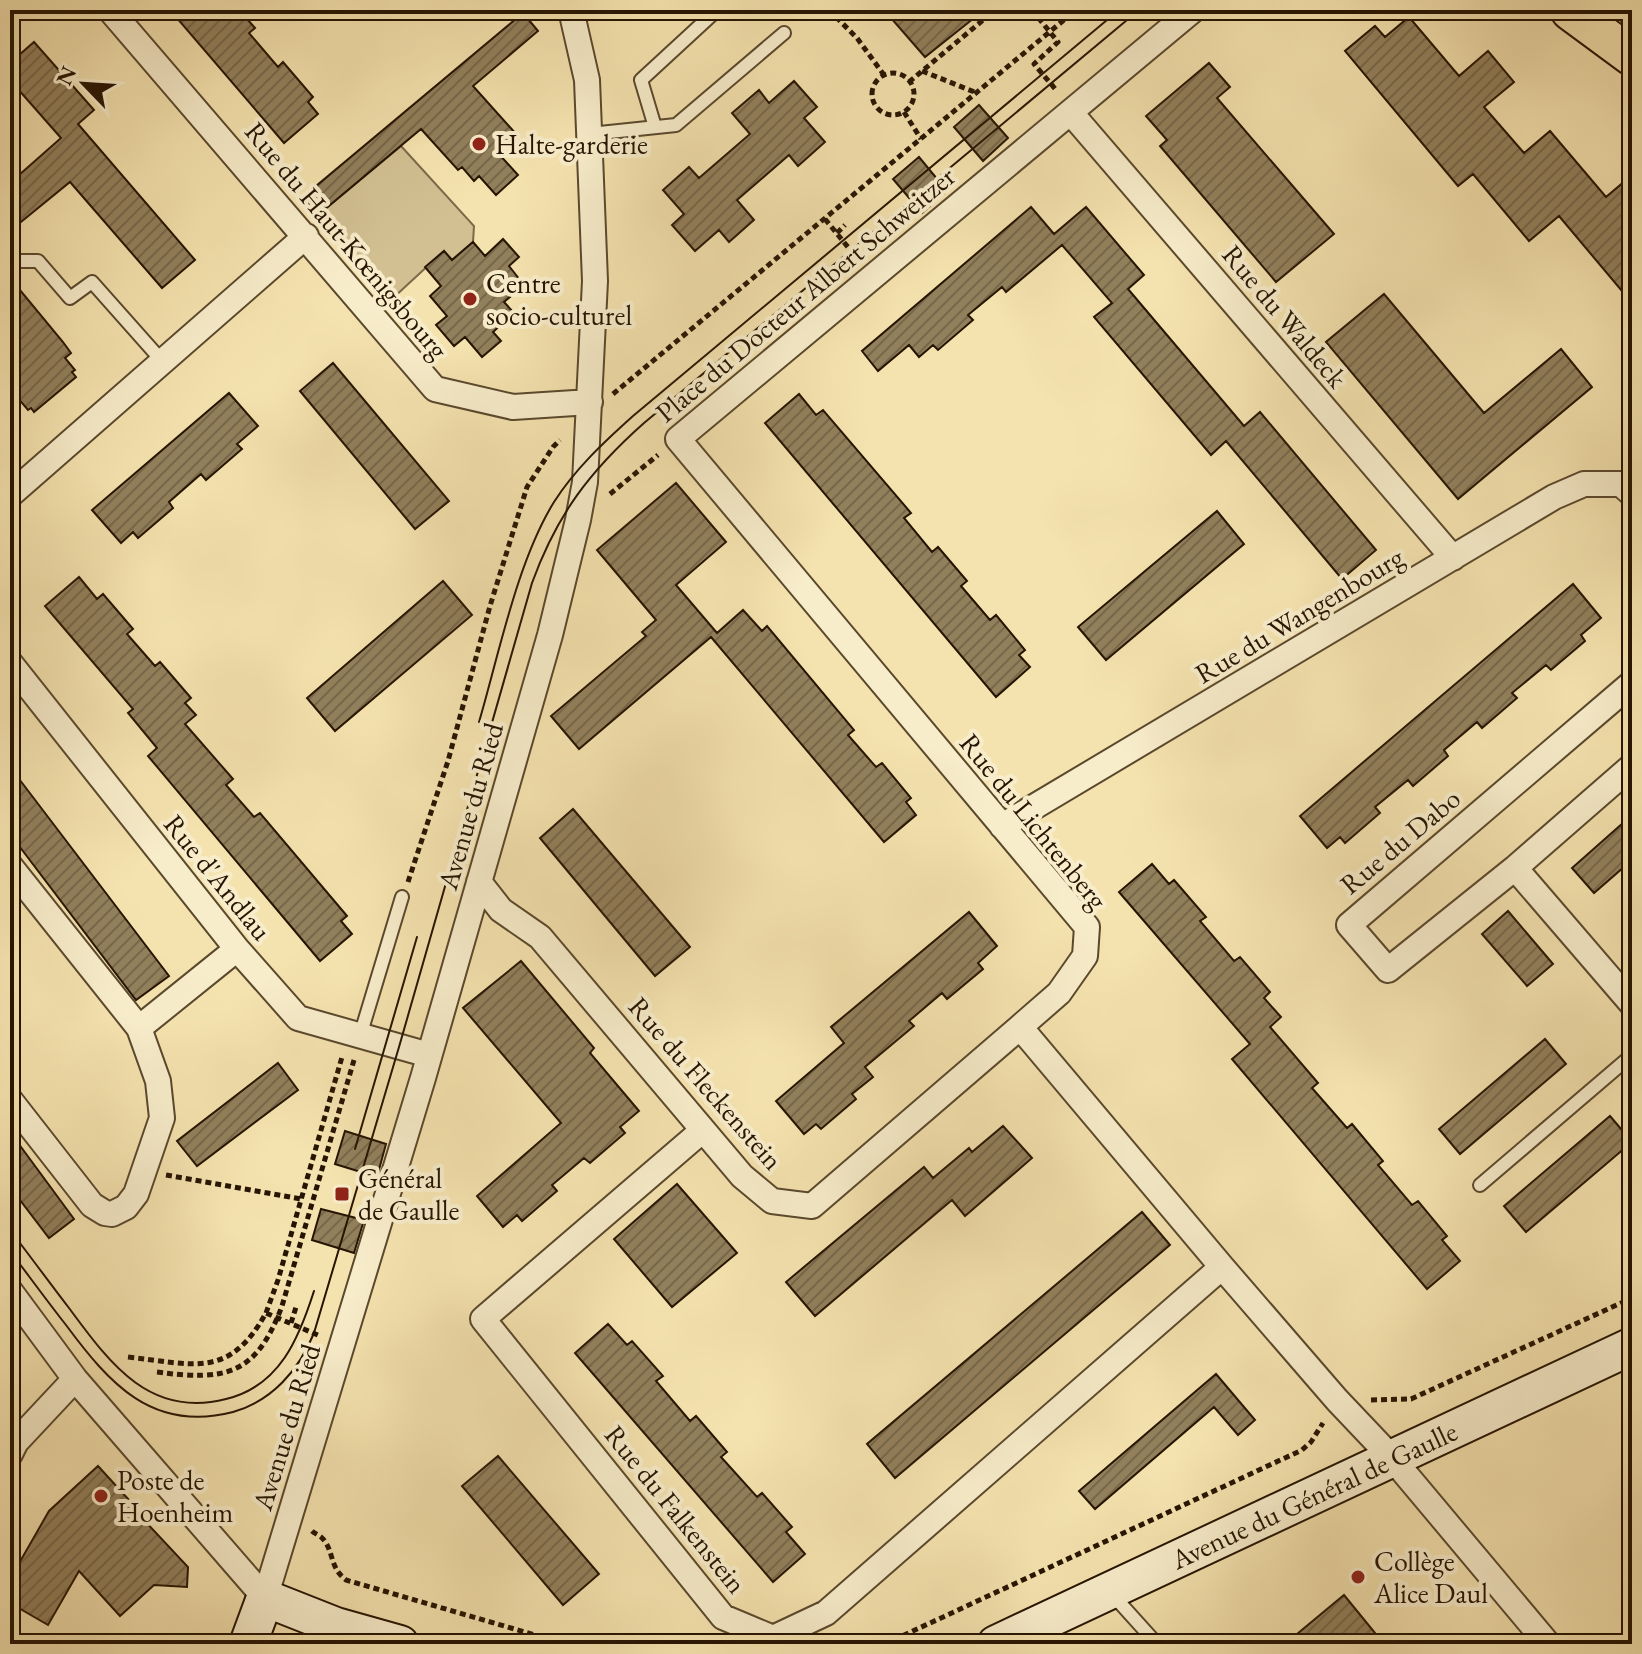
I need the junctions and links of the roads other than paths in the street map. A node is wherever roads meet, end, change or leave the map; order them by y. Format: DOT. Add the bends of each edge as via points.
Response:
graph roads {
  1 [pos="110,10"];
  2 [pos="571,10"];
  3 [pos="717,10"];
  4 [pos="1193,10"];
  5 [pos="1571,10"];
  6 [pos="784,33"];
  7 [pos="1632,55"];
  8 [pos="1071,113"];
  9 [pos="655,127"];
  10 [pos="590,134"];
  11 [pos="306,236"];
  12 [pos="10,261"];
  13 [pos="163,362"];
  14 [pos="590,402"];
  15 [pos="678,439"];
  16 [pos="1632,494"];
  17 [pos="10,495"];
  18 [pos="1453,558"];
  19 [pos="10,663"];
  20 [pos="1632,683"];
  21 [pos="1632,766"];
  22 [pos="1002,826"];
  23 [pos="10,866"];
  24 [pos="1515,868"];
  25 [pos="479,882"];
  26 [pos="402,897"];
  27 [pos="237,949"];
  28 [pos="1632,1004"];
  29 [pos="1020,1027"];
  30 [pos="139,1028"];
  31 [pos="357,1047"];
  32 [pos="429,1055"];
  33 [pos="1632,1055"];
  34 [pos="10,1100"];
  35 [pos="703,1130"];
  36 [pos="1480,1185"];
  37 [pos="1222,1267"];
  38 [pos="10,1291"];
  39 [pos="1632,1346"];
  40 [pos="75,1379"];
  41 [pos="10,1454"];
  42 [pos="1392,1458"];
  43 [pos="1108,1591"];
  44 [pos="265,1598"];
  45 [pos="248,1644"];
  46 [pos="400,1644"];
  47 [pos="996,1644"];
  48 [pos="1157,1644"];
  49 [pos="1548,1644"];
  1 -- 11 [label="street, Rue du Haut-Kœnigsbourg"];
  2 -- 10 [label="street, Avenue du Ried" via="587,80"];
  3 -- 9 [label="lane" via="641,80"];
  4 -- 8 [label="street, Place du Docteur Albert Schweitzer"];
  5 -- 7 [label="main road"];
  6 -- 9 [label="lane" via="676,125"];
  8 -- 15 [label="street, Place du Docteur Albert Schweitzer"];
  8 -- 18 [label="street, Rue du Waldeck"];
  9 -- 10 [label="lane"];
  10 -- 14 [label="street, Avenue du Ried" via="595,281"];
  11 -- 13 [label="street"];
  11 -- 14 [label="street, Rue du Haut-Kœnigsbourg" via="435,389 513,407"];
  12 -- 13 [label="lane" via="38,261 70,298 92,282"];
  13 -- 17 [label="street"];
  14 -- 25 [label="street, Avenue du Ried" via="578,520"];
  15 -- 22 [label="street, Rue du Lichtenberg"];
  16 -- 18 [label="street, Rue du Wangenbourg" via="1621,484 1584,484"];
  18 -- 22 [label="street, Rue du Wangenbourg"];
  19 -- 27 [label="street, Rue d'Andlau"];
  20 -- 24 [label="street, Rue du Dabo" via="1349,925 1388,970"];
  21 -- 24 [label="street, Rue du Dabo"];
  22 -- 29 [label="street, Rue du Lichtenberg" via="1087,927 1085,956 1059,993"];
  23 -- 30 [label="street"];
  24 -- 28 [label="street"];
  25 -- 32 [label="street, Avenue du Ried"];
  25 -- 35 [label="street, Rue du Fleckenstein" via="501,910 540,937"];
  26 -- 31 [label="lane"];
  27 -- 30 [label="street"];
  27 -- 31 [label="street, Rue d'Andlau" via="298,1018"];
  29 -- 35 [label="street, Rue du Fleckenstein" via="812,1206 772,1201 742,1176"];
  29 -- 37 [label="street"];
  30 -- 34 [label="street" via="162,1108 146,1171 126,1207 112,1214 92,1205"];
  31 -- 32 [label="street, Rue d'Andlau"];
  32 -- 44 [label="street, Avenue du Ried"];
  33 -- 36 [label="lane"];
  35 -- 37 [label="street, Rue du Falkenstein" via="483,1319 723,1617 773,1638 826,1613"];
  37 -- 42 [label="street"];
  38 -- 40 [label="street"];
  39 -- 42 [label="street, Avenue du Général de Gaulle"];
  40 -- 41 [label="street"];
  40 -- 44 [label="street"];
  42 -- 43 [label="street, Avenue du Général de Gaulle"];
  42 -- 49 [label="street"];
  43 -- 47 [label="street, Avenue du Général de Gaulle"];
  43 -- 48 [label="lane"];
  44 -- 45 [label="street"];
  44 -- 46 [label="street"];
}
